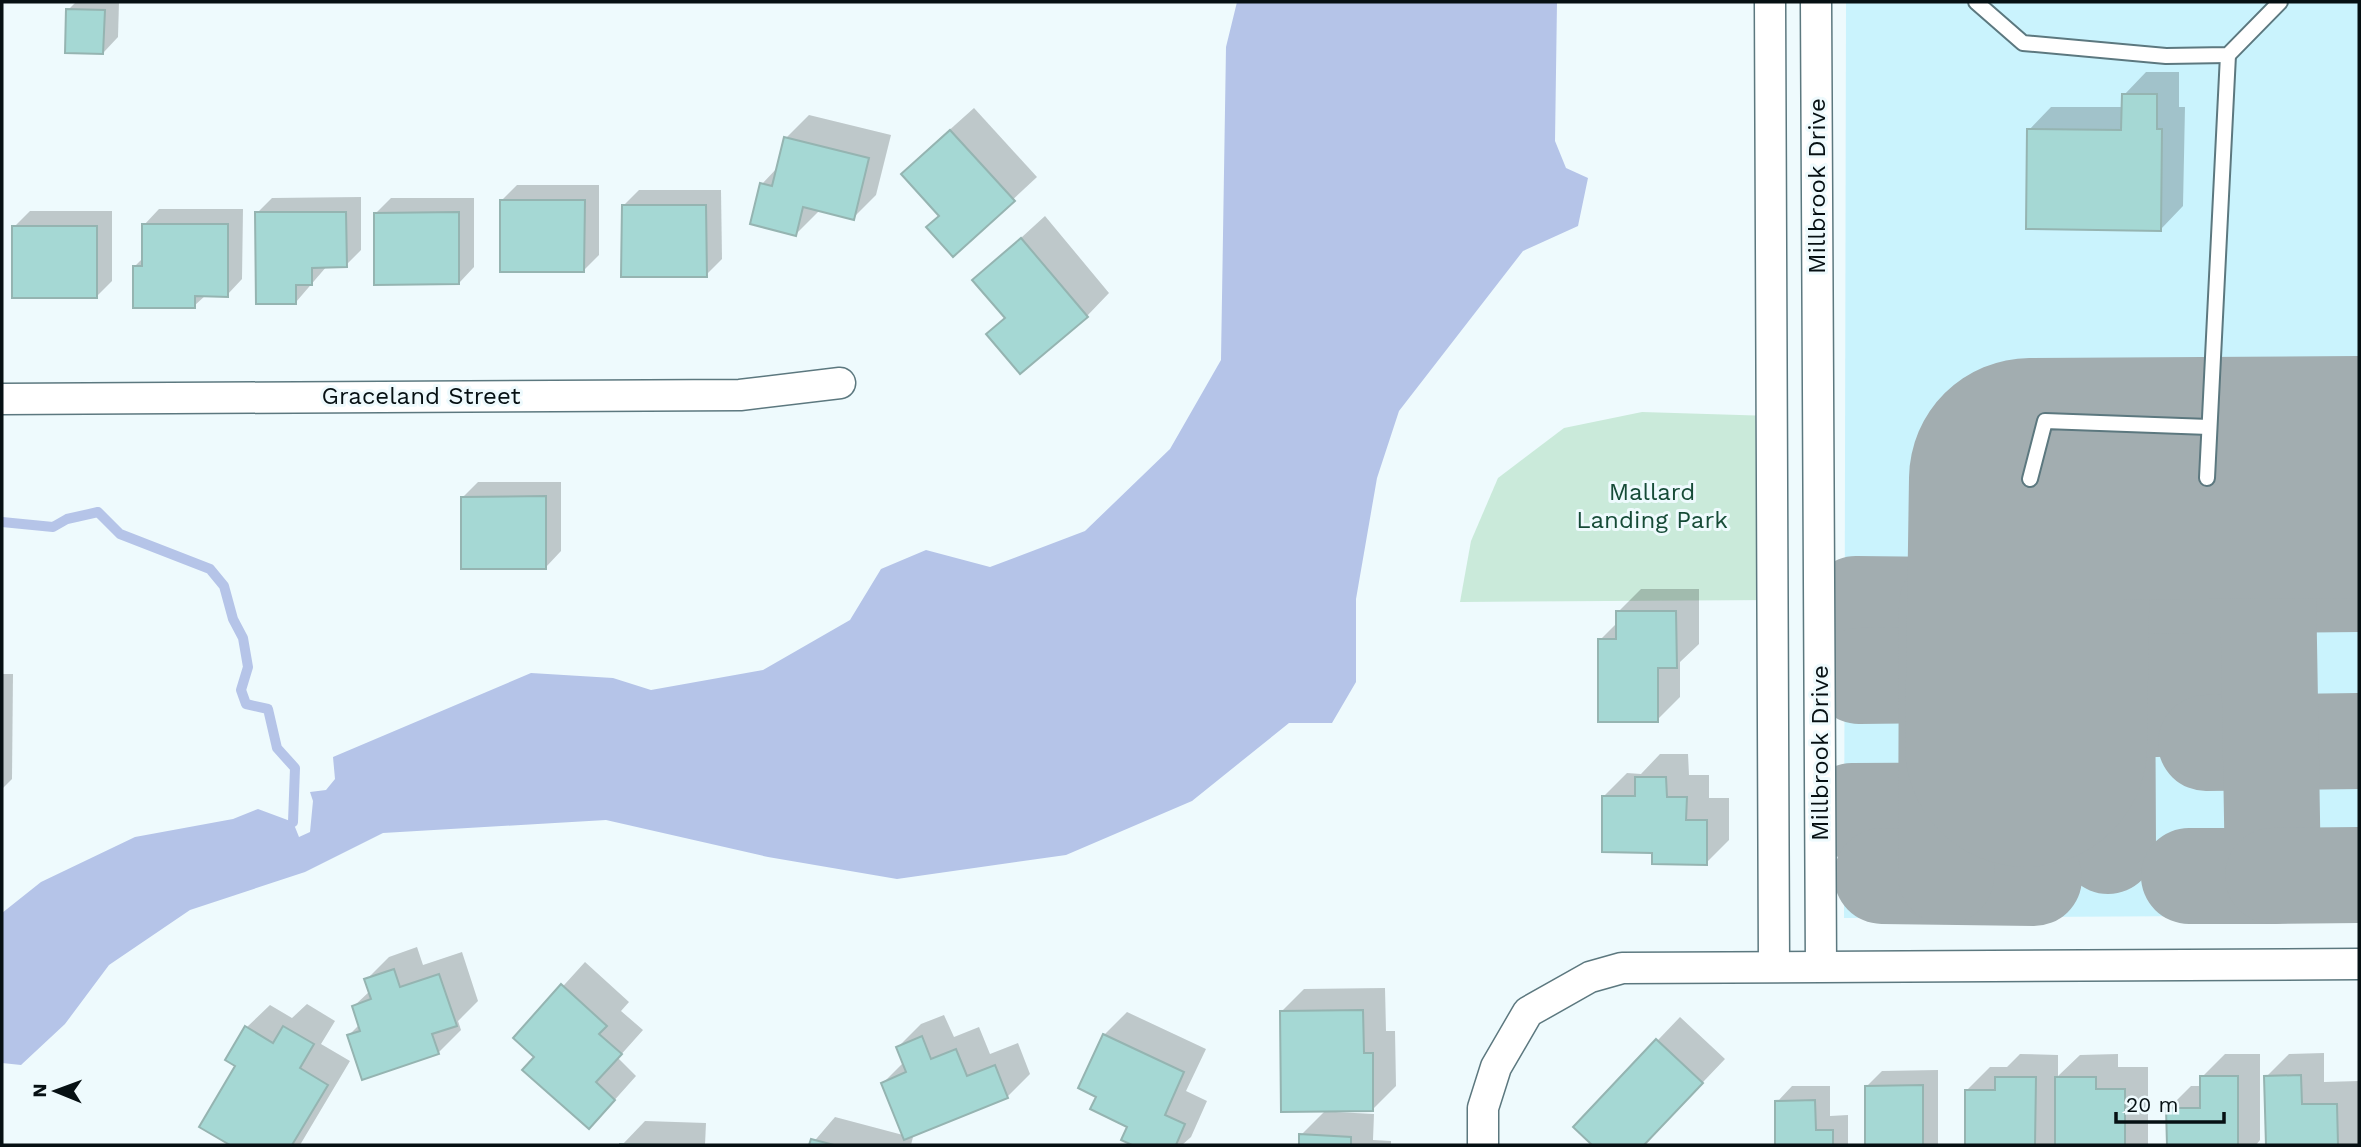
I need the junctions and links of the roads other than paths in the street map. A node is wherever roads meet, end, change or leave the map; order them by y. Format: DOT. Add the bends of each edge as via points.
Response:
graph roads {
  1 [pos="1770,2"];
  2 [pos="1816,2"];
  3 [pos="1976,2"];
  4 [pos="2280,2"];
  5 [pos="2228,55"];
  6 [pos="840,383"];
  7 [pos="2,399"];
  8 [pos="2209,427"];
  9 [pos="2207,478"];
  10 [pos="2030,479"];
  11 [pos="2359,964"];
  12 [pos="1774,966"];
  13 [pos="1821,966"];
  14 [pos="1483,1145"];
  1 -- 12 [label="street, Millbrook Drive"];
  2 -- 13 [label="street, Millbrook Drive"];
  3 -- 5 [label="lane" via="2024,43 2166,56"];
  4 -- 5 [label="lane"];
  5 -- 8 [label="lane"];
  6 -- 7 [label="street, Graceland Street" via="740,395"];
  8 -- 9 [label="lane"];
  8 -- 10 [label="lane" via="2045,421"];
  11 -- 13 [label="street"];
  12 -- 13 [label="street"];
  12 -- 14 [label="street" via="1622,968 1590,977 1528,1012 1496,1067 1483,1108"];
}
